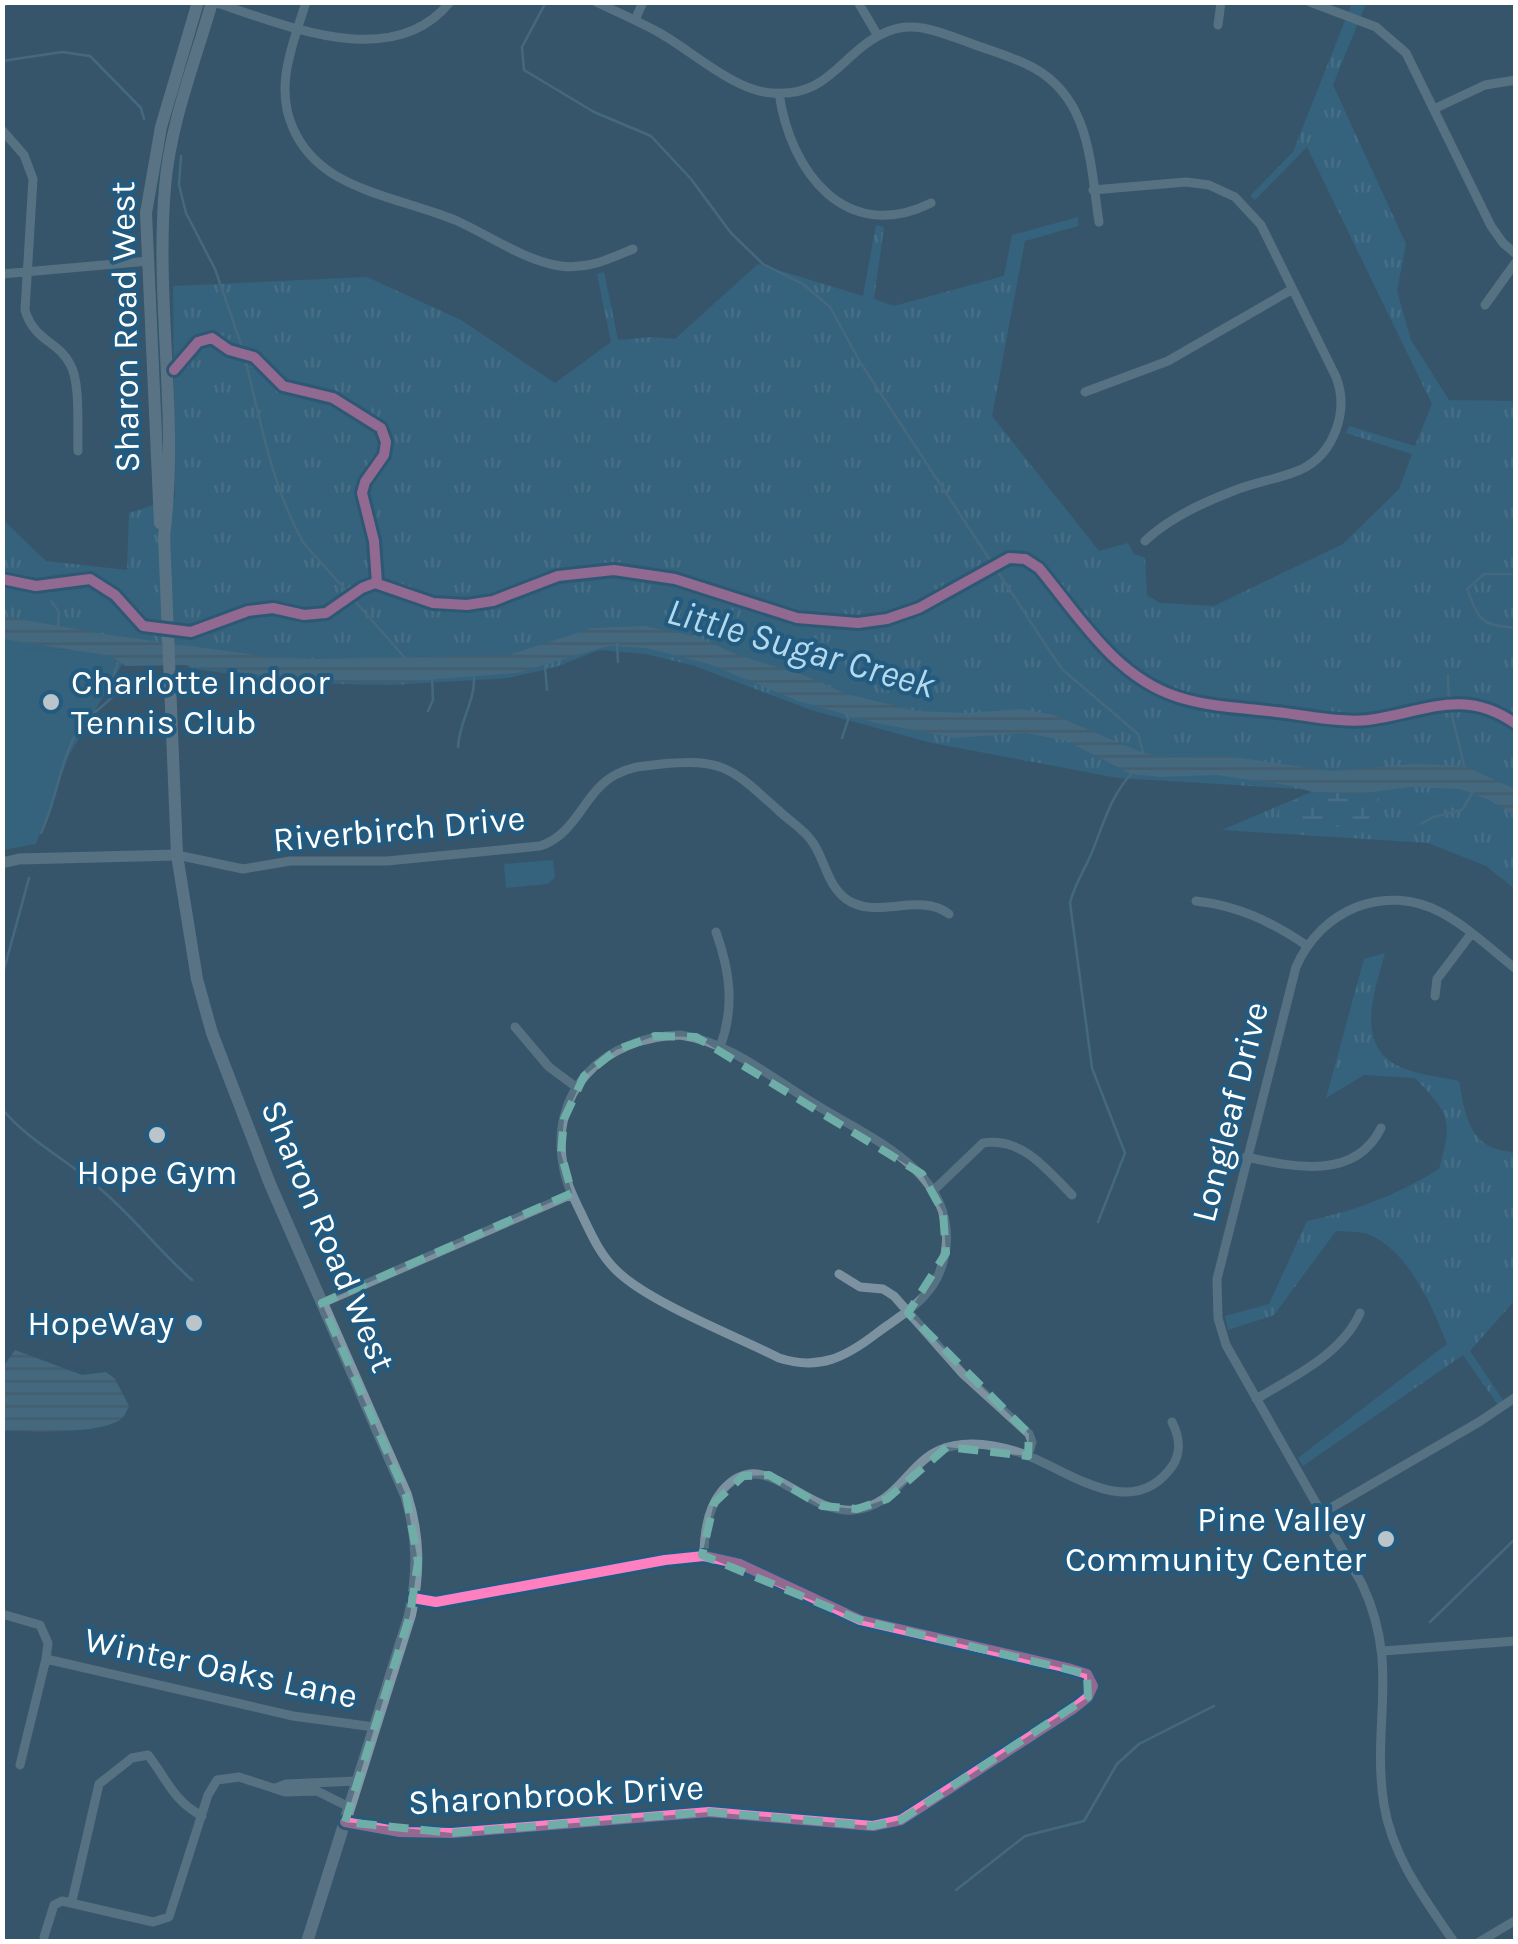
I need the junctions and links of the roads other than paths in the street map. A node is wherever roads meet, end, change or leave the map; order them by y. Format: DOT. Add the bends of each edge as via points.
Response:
graph roads {
  1 [pos="198,2"];
  2 [pos="213,2"];
  3 [pos="306,2"];
  4 [pos="450,2"];
  5 [pos="596,2"];
  6 [pos="643,2"];
  7 [pos="858,2"];
  8 [pos="1221,2"];
  9 [pos="1310,2"];
  10 [pos="635,20"];
  11 [pos="1218,25"];
  12 [pos="298,28"];
  13 [pos="878,36"];
  14 [pos="1516,80"];
  15 [pos="779,93"];
  16 [pos="1436,108"];
  17 [pos="2,130"];
  18 [pos="1094,190"];
  19 [pos="931,203"];
  20 [pos="1098,222"];
  21 [pos="634,249"];
  22 [pos="1516,258"];
  23 [pos="148,261"];
  24 [pos="164,261"];
  25 [pos="27,272"];
  26 [pos="2,274"];
  27 [pos="1291,290"];
  28 [pos="1486,306"];
  29 [pos="1085,392"];
  30 [pos="78,452"];
  31 [pos="164,536"];
  32 [pos="1145,541"];
  33 [pos="177,855"];
  34 [pos="2,863"];
  35 [pos="1196,901"];
  36 [pos="949,914"];
  37 [pos="716,932"];
  38 [pos="1471,934"];
  39 [pos="1306,945"];
  40 [pos="1516,969"];
  41 [pos="1435,996"];
  42 [pos="515,1027"];
  43 [pos="720,1047"];
  44 [pos="576,1086"];
  45 [pos="1381,1128"];
  46 [pos="1246,1157"];
  47 [pos="934,1190"];
  48 [pos="572,1194"];
  49 [pos="1072,1195"];
  50 [pos="839,1274"];
  51 [pos="322,1303"];
  52 [pos="906,1311"];
  53 [pos="1360,1313"];
  54 [pos="1516,1396"];
  55 [pos="1256,1399"];
  56 [pos="1172,1422"];
  57 [pos="1028,1456"];
  58 [pos="1322,1513"];
  59 [pos="704,1556"];
  60 [pos="413,1598"];
  61 [pos="2,1614"];
  62 [pos="1516,1642"];
  63 [pos="1383,1651"];
  64 [pos="46,1660"];
  65 [pos="374,1728"];
  66 [pos="20,1765"];
  67 [pos="357,1781"];
  68 [pos="318,1787"];
  69 [pos="349,1807"];
  70 [pos="202,1816"];
  71 [pos="344,1822"];
  72 [pos="72,1901"];
  73 [pos="1516,1920"];
  74 [pos="44,1937"];
  75 [pos="307,1942"];
  76 [pos="1454,1942"];
  77 [pos="1478,1942"];
  1 -- 23 [label="main road, Sharon Road West" via="150,178"];
  2 -- 12 [label="street"];
  2 -- 24 [label="main road, Sharon Road West" via="165,182"];
  3 -- 12 [label="street"];
  4 -- 12 [label="street" via="423,27 388,40"];
  5 -- 10 [label="street"];
  6 -- 10 [label="street"];
  7 -- 13 [label="street"];
  8 -- 11 [label="street"];
  9 -- 16 [label="street" via="1389,36 1416,68"];
  10 -- 15 [label="street" via="740,84"];
  12 -- 21 [label="street" via="286,68 287,112 306,150 333,174 546,263 586,266"];
  13 -- 15 [label="street" via="820,84"];
  13 -- 18 [label="street" via="909,26 929,29 1048,77 1080,116"];
  14 -- 16 [label="street" via="1492,82"];
  15 -- 19 [label="street" via="794,152 837,200 892,217"];
  16 -- 22 [label="street" via="1492,226"];
  17 -- 25 [label="street" via="33,179"];
  18 -- 20 [label="street"];
  18 -- 27 [label="street" via="1186,182 1222,190 1256,219"];
  22 -- 28 [label="street"];
  23 -- 24 [label="street"];
  23 -- 25 [label="street"];
  23 -- 31 [label="main road, Sharon Road West"];
  24 -- 31 [label="main road, Sharon Road West" via="170,486"];
  25 -- 26 [label="street"];
  25 -- 30 [label="street" via="28,321 74,373"];
  27 -- 29 [label="street" via="1168,361"];
  27 -- 32 [label="street" via="1340,387 1341,410 1328,444 1306,467 1218,497"];
  31 -- 33 [label="main road, Sharon Road West"];
  33 -- 34 [label="street"];
  33 -- 36 [label="street, Riverbirch Drive" via="244,869 540,846 558,839 619,772 698,762 742,778 805,834 837,890 852,902 871,908 926,903"];
  33 -- 51 [label="main road, Sharon Road West" via="188,937 212,1032"];
  35 -- 39 [label="street" via="1260,917"];
  37 -- 43 [label="street" via="730,992"];
  38 -- 39 [label="street" via="1432,908 1384,900 1340,914"];
  38 -- 40 [label="street"];
  38 -- 41 [label="street" via="1437,979"];
  39 -- 46 [label="street, Longleaf Drive"];
  42 -- 44 [label="street"];
  43 -- 44 [label="street" via="680,1035 638,1040 600,1060"];
  43 -- 47 [label="street" via="910,1164"];
  44 -- 48 [label="street" via="561,1136"];
  45 -- 46 [label="street" via="1366,1151 1328,1166 1291,1167"];
  46 -- 55 [label="street, Longleaf Drive" via="1216,1299 1221,1332"];
  47 -- 49 [label="street" via="983,1143 993,1142 1023,1149"];
  47 -- 52 [label="street" via="946,1226 946,1253 935,1281"];
  48 -- 51 [label="street"];
  48 -- 52 [label="street" via="595,1243 630,1282 780,1358 806,1364 834,1360"];
  50 -- 52 [label="street" via="883,1289"];
  51 -- 60 [label="main road, Sharon Road West" via="410,1507 418,1562"];
  52 -- 57 [label="street" via="1029,1434"];
  53 -- 55 [label="street" via="1351,1332 1328,1352"];
  54 -- 58 [label="street"];
  55 -- 58 [label="street, Longleaf Drive"];
  56 -- 57 [label="street" via="1178,1456 1163,1476 1136,1490 1081,1483"];
  57 -- 59 [label="street" via="981,1445 947,1447 920,1462 888,1499 858,1510 822,1506 769,1475 743,1476 714,1503"];
  58 -- 63 [label="street, Longleaf Drive" via="1372,1605"];
  59 -- 60 [label="street, Sharonbrook Drive" via="436,1602"];
  59 -- 71 [label="street, Sharonbrook Drive" via="740,1564 860,1620 1087,1674 1092,1693 901,1820 873,1826 709,1812 452,1833"];
  60 -- 65 [label="main road, Sharon Road West"];
  61 -- 64 [label="street" via="40,1625"];
  62 -- 63 [label="street"];
  63 -- 76 [label="street, Longleaf Drive" via="1387,1818 1400,1859"];
  64 -- 65 [label="street, Winter Oaks Lane"];
  64 -- 66 [label="street, Winter Oaks Lane"];
  65 -- 67 [label="main road, Sharon Road West"];
  67 -- 68 [label="street"];
  67 -- 69 [label="main road, Sharon Road West"];
  68 -- 69 [label="street"];
  68 -- 70 [label="street" via="274,1790 222,1777 212,1785"];
  69 -- 71 [label="main road, Sharon Road West"];
  70 -- 72 [label="street" via="168,1917 152,1922"];
  70 -- 72 [label="street" via="173,1795 148,1755 132,1758 99,1784"];
  71 -- 75 [label="main road, Sharon Road West"];
  72 -- 74 [label="street" via="54,1905"];
  73 -- 77 [label="street"];
}
